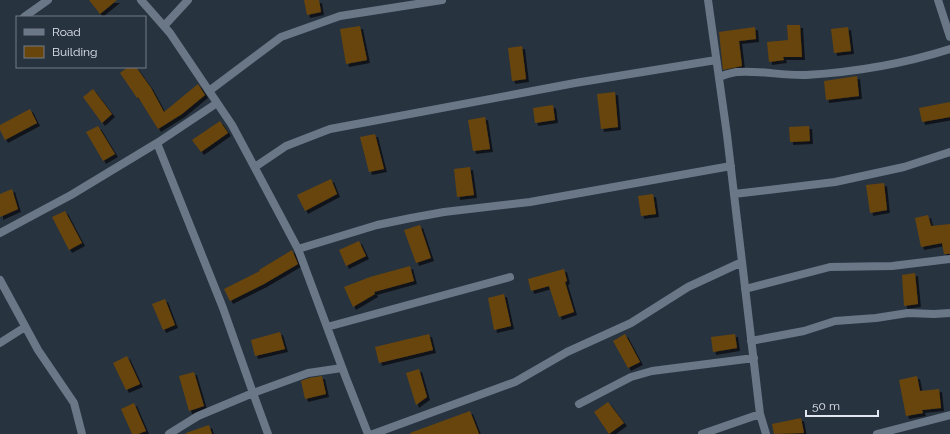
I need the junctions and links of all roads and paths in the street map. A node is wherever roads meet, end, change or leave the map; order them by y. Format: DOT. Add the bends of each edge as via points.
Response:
graph roads {
  1 [pos="48,0"];
  2 [pos="141,0"];
  3 [pos="188,0"];
  4 [pos="442,0"];
  5 [pos="708,0"];
  6 [pos="938,0"];
  7 [pos="25,16"];
  8 [pos="164,26"];
  9 [pos="950,37"];
  10 [pos="950,49"];
  11 [pos="716,60"];
  12 [pos="719,77"];
  13 [pos="209,91"];
  14 [pos="217,103"];
  15 [pos="157,143"];
  16 [pos="950,152"];
  17 [pos="731,166"];
  18 [pos="254,167"];
  19 [pos="734,194"];
  20 [pos="0,233"];
  21 [pos="298,249"];
  22 [pos="950,259"];
  23 [pos="742,262"];
  24 [pos="510,277"];
  25 [pos="0,280"];
  26 [pos="745,289"];
  27 [pos="950,313"];
  28 [pos="25,326"];
  29 [pos="327,327"];
  30 [pos="751,341"];
  31 [pos="0,343"];
  32 [pos="754,358"];
  33 [pos="342,368"];
  34 [pos="252,393"];
  35 [pos="580,404"];
  36 [pos="760,414"];
  37 [pos="950,415"];
  38 [pos="82,434"];
  39 [pos="169,434"];
  40 [pos="268,434"];
  41 [pos="368,434"];
  42 [pos="373,434"];
  43 [pos="702,434"];
  44 [pos="766,434"];
  45 [pos="877,434"];
  1 -- 7 [label="street"];
  2 -- 8 [label="street"];
  3 -- 8 [label="street"];
  4 -- 13 [label="street" via="340,16 281,37"];
  5 -- 11 [label="street"];
  6 -- 9 [label="street"];
  8 -- 13 [label="street"];
  10 -- 12 [label="street" via="854,71 804,75 753,71 735,72"];
  11 -- 12 [label="street"];
  11 -- 18 [label="street" via="330,128 286,146"];
  12 -- 17 [label="street"];
  13 -- 14 [label="street"];
  14 -- 15 [label="street"];
  14 -- 18 [label="street"];
  15 -- 20 [label="street" via="71,196"];
  15 -- 34 [label="street" via="223,308"];
  16 -- 19 [label="street" via="904,167 835,182"];
  17 -- 19 [label="street"];
  17 -- 21 [label="street" via="530,202 404,219"];
  18 -- 21 [label="street"];
  19 -- 23 [label="street"];
  21 -- 29 [label="street"];
  22 -- 26 [label="street" via="892,266 830,267"];
  23 -- 26 [label="street"];
  23 -- 42 [label="street" via="688,287 631,323 567,352 515,382"];
  24 -- 29 [label="street"];
  25 -- 28 [label="street"];
  26 -- 30 [label="street"];
  27 -- 30 [label="street" via="908,313 835,321 804,331"];
  28 -- 31 [label="street"];
  28 -- 38 [label="street" via="74,403"];
  29 -- 33 [label="street"];
  30 -- 32 [label="street"];
  32 -- 35 [label="street" via="631,376"];
  32 -- 36 [label="street"];
  33 -- 34 [label="street" via="308,373"];
  33 -- 41 [label="street"];
  34 -- 39 [label="street" via="198,416"];
  34 -- 40 [label="street"];
  36 -- 43 [label="street"];
  36 -- 44 [label="street"];
  37 -- 45 [label="street"];
}
